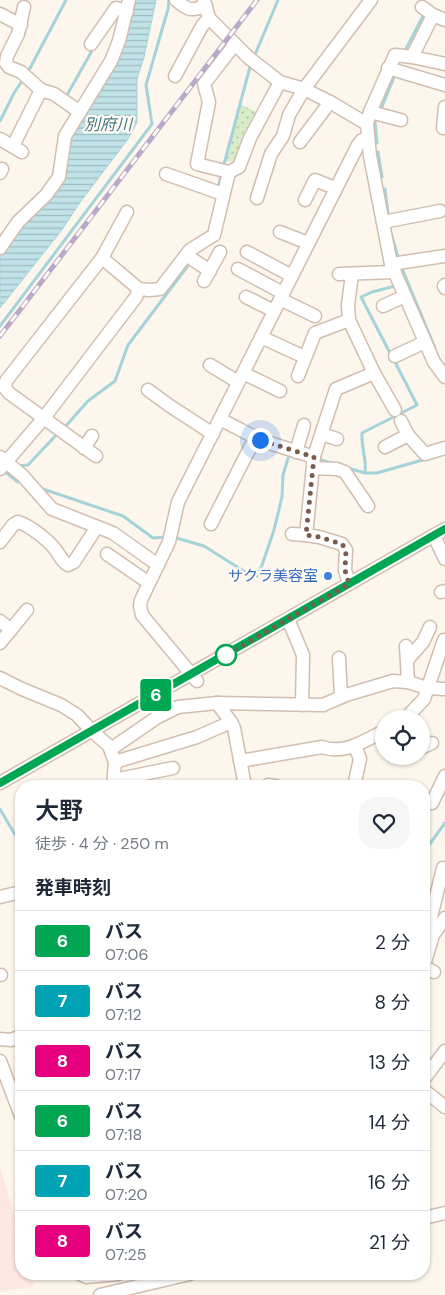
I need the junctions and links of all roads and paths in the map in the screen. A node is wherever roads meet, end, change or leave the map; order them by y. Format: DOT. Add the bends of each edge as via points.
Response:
graph roads {
  1 [pos="176,0"];
  2 [pos="364,2"];
  3 [pos="120,5"];
  4 [pos="24,7"];
  5 [pos="422,7"];
  6 [pos="207,8"];
  7 [pos="0,14"];
  8 [pos="433,15"];
  9 [pos="445,20"];
  10 [pos="20,24"];
  11 [pos="93,34"];
  12 [pos="235,44"];
  13 [pos="412,57"];
  14 [pos="445,64"];
  15 [pos="176,68"];
  16 [pos="388,68"];
  17 [pos="280,82"];
  18 [pos="445,85"];
  19 [pos="304,89"];
  20 [pos="42,90"];
  21 [pos="330,102"];
  22 [pos="445,107"];
  23 [pos="80,112"];
  24 [pos="376,113"];
  25 [pos="401,120"];
  26 [pos="367,124"];
  27 [pos="443,128"];
  28 [pos="368,138"];
  29 [pos="0,139"];
  30 [pos="300,142"];
  31 [pos="223,171"];
  32 [pos="166,174"];
  33 [pos="335,188"];
  34 [pos="219,192"];
  35 [pos="305,192"];
  36 [pos="256,198"];
  37 [pos="127,212"];
  38 [pos="435,215"];
  39 [pos="383,222"];
  40 [pos="280,232"];
  41 [pos="308,244"];
  42 [pos="0,248"];
  43 [pos="220,252"];
  44 [pos="247,252"];
  45 [pos="445,256"];
  46 [pos="102,258"];
  47 [pos="190,258"];
  48 [pos="393,267"];
  49 [pos="238,269"];
  50 [pos="339,274"];
  51 [pos="352,274"];
  52 [pos="292,276"];
  53 [pos="139,289"];
  54 [pos="282,296"];
  55 [pos="405,296"];
  56 [pos="246,297"];
  57 [pos="383,306"];
  58 [pos="274,311"];
  59 [pos="315,316"];
  60 [pos="349,320"];
  61 [pos="261,337"];
  62 [pos="425,342"];
  63 [pos="300,355"];
  64 [pos="395,356"];
  65 [pos="438,360"];
  66 [pos="210,365"];
  67 [pos="374,373"];
  68 [pos="298,376"];
  69 [pos="445,377"];
  70 [pos="241,378"];
  71 [pos="148,390"];
  72 [pos="280,391"];
  73 [pos="394,410"];
  74 [pos="43,419"];
  75 [pos="220,419"];
  76 [pos="401,422"];
  77 [pos="304,425"];
  78 [pos="212,434"];
  79 [pos="322,434"];
  80 [pos="408,435"];
  81 [pos="92,436"];
  82 [pos="256,436"];
  83 [pos="337,439"];
  84 [pos="385,447"];
  85 [pos="84,448"];
  86 [pos="445,448"];
  87 [pos="296,452"];
  88 [pos="96,456"];
  89 [pos="3,463"];
  90 [pos="310,471"];
  91 [pos="368,506"];
  92 [pos="211,524"];
  93 [pos="97,527"];
  94 [pos="439,532"];
  95 [pos="292,534"];
  96 [pos="306,535"];
  97 [pos="0,542"];
  98 [pos="108,554"];
  99 [pos="445,558"];
  100 [pos="158,565"];
  101 [pos="149,583"];
  102 [pos="349,584"];
  103 [pos="27,610"];
  104 [pos="288,619"];
  105 [pos="0,621"];
  106 [pos="430,628"];
  107 [pos="11,630"];
  108 [pos="444,640"];
  109 [pos="0,643"];
  110 [pos="406,646"];
  111 [pos="339,658"];
  112 [pos="408,659"];
  113 [pos="0,678"];
  114 [pos="194,678"];
  115 [pos="408,682"];
  116 [pos="427,688"];
  117 [pos="445,689"];
  118 [pos="341,697"];
  119 [pos="217,703"];
  120 [pos="302,705"];
  121 [pos="413,710"];
  122 [pos="231,722"];
  123 [pos="92,731"];
  124 [pos="375,736"];
  125 [pos="355,746"];
  126 [pos="110,750"];
  127 [pos="240,761"];
  128 [pos="115,762"];
  129 [pos="173,768"];
  130 [pos="445,776"];
  131 [pos="113,780"];
  132 [pos="125,780"];
  133 [pos="243,780"];
  134 [pos="355,780"];
  135 [pos="0,783"];
  136 [pos="430,802"];
  137 [pos="443,868"];
  138 [pos="15,894"];
  139 [pos="0,898"];
  140 [pos="430,921"];
  141 [pos="444,923"];
  142 [pos="430,948"];
  143 [pos="15,1038"];
  144 [pos="0,1040"];
  145 [pos="442,1049"];
  146 [pos="0,1061"];
  147 [pos="430,1069"];
  148 [pos="430,1095"];
  149 [pos="15,1100"];
  150 [pos="445,1107"];
  151 [pos="445,1213"];
  152 [pos="430,1217"];
  153 [pos="164,1280"];
  154 [pos="100,1295"];
  1 -- 6 [label="street" via="186,9"];
  2 -- 19 [label="street"];
  3 -- 11 [label="street"];
  3 -- 23 [label="street" via="119,41 111,61"];
  4 -- 10 [label="street"];
  5 -- 8 [label="street"];
  6 -- 12 [label="street"];
  6 -- 15 [label="street" via="202,26"];
  7 -- 10 [label="street"];
  8 -- 9 [label="street"];
  8 -- 13 [label="street"];
  10 -- 20 [label="street" via="6,63"];
  12 -- 17 [label="street"];
  12 -- 31 [label="street" via="204,84 209,102 197,164"];
  13 -- 14 [label="street"];
  13 -- 16 [label="street" via="395,55"];
  16 -- 18 [label="street"];
  16 -- 24 [label="street"];
  17 -- 19 [label="street"];
  17 -- 31 [label="street" via="250,138 239,167"];
  19 -- 21 [label="street"];
  19 -- 36 [label="street" via="289,115 283,145 272,154 267,186"];
  20 -- 23 [label="street" via="54,94"];
  20 -- 29 [label="street" via="18,149"];
  21 -- 26 [label="street"];
  21 -- 30 [label="street"];
  22 -- 27 [label="street"];
  23 -- 42 [label="street" via="65,136 58,176 46,195 18,222"];
  24 -- 25 [label="street"];
  24 -- 26 [label="street"];
  26 -- 28 [label="street"];
  28 -- 33 [label="street" via="358,145"];
  28 -- 39 [label="street"];
  31 -- 34 [label="street"];
  32 -- 34 [label="street"];
  33 -- 35 [label="street" via="315,180"];
  33 -- 41 [label="street"];
  34 -- 47 [label="street" via="214,234 204,240"];
  37 -- 46 [label="street" via="115,221"];
  38 -- 39 [label="street"];
  39 -- 48 [label="street"];
  40 -- 41 [label="street"];
  41 -- 52 [label="street"];
  43 -- 47 [label="street" via="207,276"];
  44 -- 52 [label="street"];
  45 -- 48 [label="street"];
  46 -- 53 [label="street"];
  46 -- 74 [label="street" via="6,381 4,388"];
  47 -- 53 [label="street" via="160,288"];
  48 -- 51 [label="street"];
  48 -- 55 [label="street"];
  49 -- 54 [label="street"];
  50 -- 51 [label="street"];
  51 -- 60 [label="street"];
  52 -- 54 [label="street"];
  53 -- 74 [label="street"];
  54 -- 58 [label="street"];
  54 -- 59 [label="street"];
  55 -- 57 [label="street"];
  55 -- 62 [label="street"];
  56 -- 58 [label="street"];
  58 -- 61 [label="street"];
  60 -- 67 [label="street"];
  60 -- 68 [label="street" via="315,333"];
  61 -- 63 [label="street"];
  61 -- 70 [label="street"];
  62 -- 64 [label="street"];
  62 -- 65 [label="street"];
  65 -- 69 [label="street"];
  66 -- 70 [label="street"];
  67 -- 73 [label="street"];
  67 -- 79 [label="street" via="336,390"];
  70 -- 72 [label="street"];
  70 -- 75 [label="street"];
  71 -- 78 [label="street"];
  74 -- 85 [label="street"];
  74 -- 89 [label="street"];
  75 -- 78 [label="street"];
  75 -- 82 [label="street"];
  76 -- 80 [label="street"];
  77 -- 87 [label="street"];
  78 -- 100 [label="street" via="178,502 171,536"];
  79 -- 83 [label="street"];
  79 -- 90 [label="street"];
  80 -- 84 [label="street"];
  80 -- 86 [label="street" via="425,454"];
  81 -- 85 [label="street"];
  82 -- 87 [label="street"];
  82 -- 92 [label="street"];
  85 -- 88 [label="street"];
  87 -- 90 [label="street"];
  89 -- 93 [label="street" via="18,472 52,509"];
  90 -- 91 [label="street" via="337,469 346,472"];
  90 -- 96 [label="street"];
  93 -- 97 [label="street" via="74,562 68,565 26,524 18,522 13,525"];
  93 -- 100 [label="street" via="113,533"];
  94 -- 99 [label="street"];
  94 -- 102 [label="street"];
  95 -- 96 [label="street"];
  96 -- 102 [label="street" via="342,544 346,550 345,570"];
  98 -- 101 [label="street"];
  100 -- 101 [label="street"];
  101 -- 114 [label="street" via="141,600 142,615"];
  102 -- 104 [label="street"];
  103 -- 107 [label="street"];
  104 -- 114 [label="street"];
  104 -- 120 [label="street" via="303,655"];
  105 -- 107 [label="street"];
  106 -- 112 [label="street"];
  107 -- 109 [label="street"];
  108 -- 116 [label="street"];
  110 -- 112 [label="street"];
  111 -- 118 [label="street" via="334,675"];
  112 -- 115 [label="street"];
  113 -- 123 [label="street" via="77,714"];
  114 -- 123 [label="street"];
  115 -- 116 [label="street"];
  115 -- 118 [label="street" via="393,681"];
  116 -- 117 [label="street"];
  116 -- 121 [label="street" via="424,699"];
  118 -- 120 [label="street" via="323,705"];
  119 -- 120 [label="street"];
  119 -- 122 [label="street"];
  119 -- 126 [label="street" via="188,706 162,714"];
  122 -- 127 [label="street"];
  122 -- 128 [label="street" via="197,737"];
  123 -- 126 [label="street"];
  123 -- 135 [label="street"];
  124 -- 125 [label="street"];
  125 -- 127 [label="street" via="331,750 310,745"];
  125 -- 134 [label="street" via="360,759"];
  126 -- 128 [label="street"];
  127 -- 133 [label="street"];
  128 -- 131 [label="street"];
  129 -- 132 [label="street"];
  130 -- 136 [label="street"];
  137 -- 140 [label="street"];
  138 -- 139 [label="street"];
  141 -- 142 [label="street" via="433,935"];
  143 -- 144 [label="street"];
  145 -- 147 [label="street"];
  146 -- 149 [label="street"];
  148 -- 150 [label="street"];
  151 -- 152 [label="street"];
  153 -- 154 [label="street"];
}
